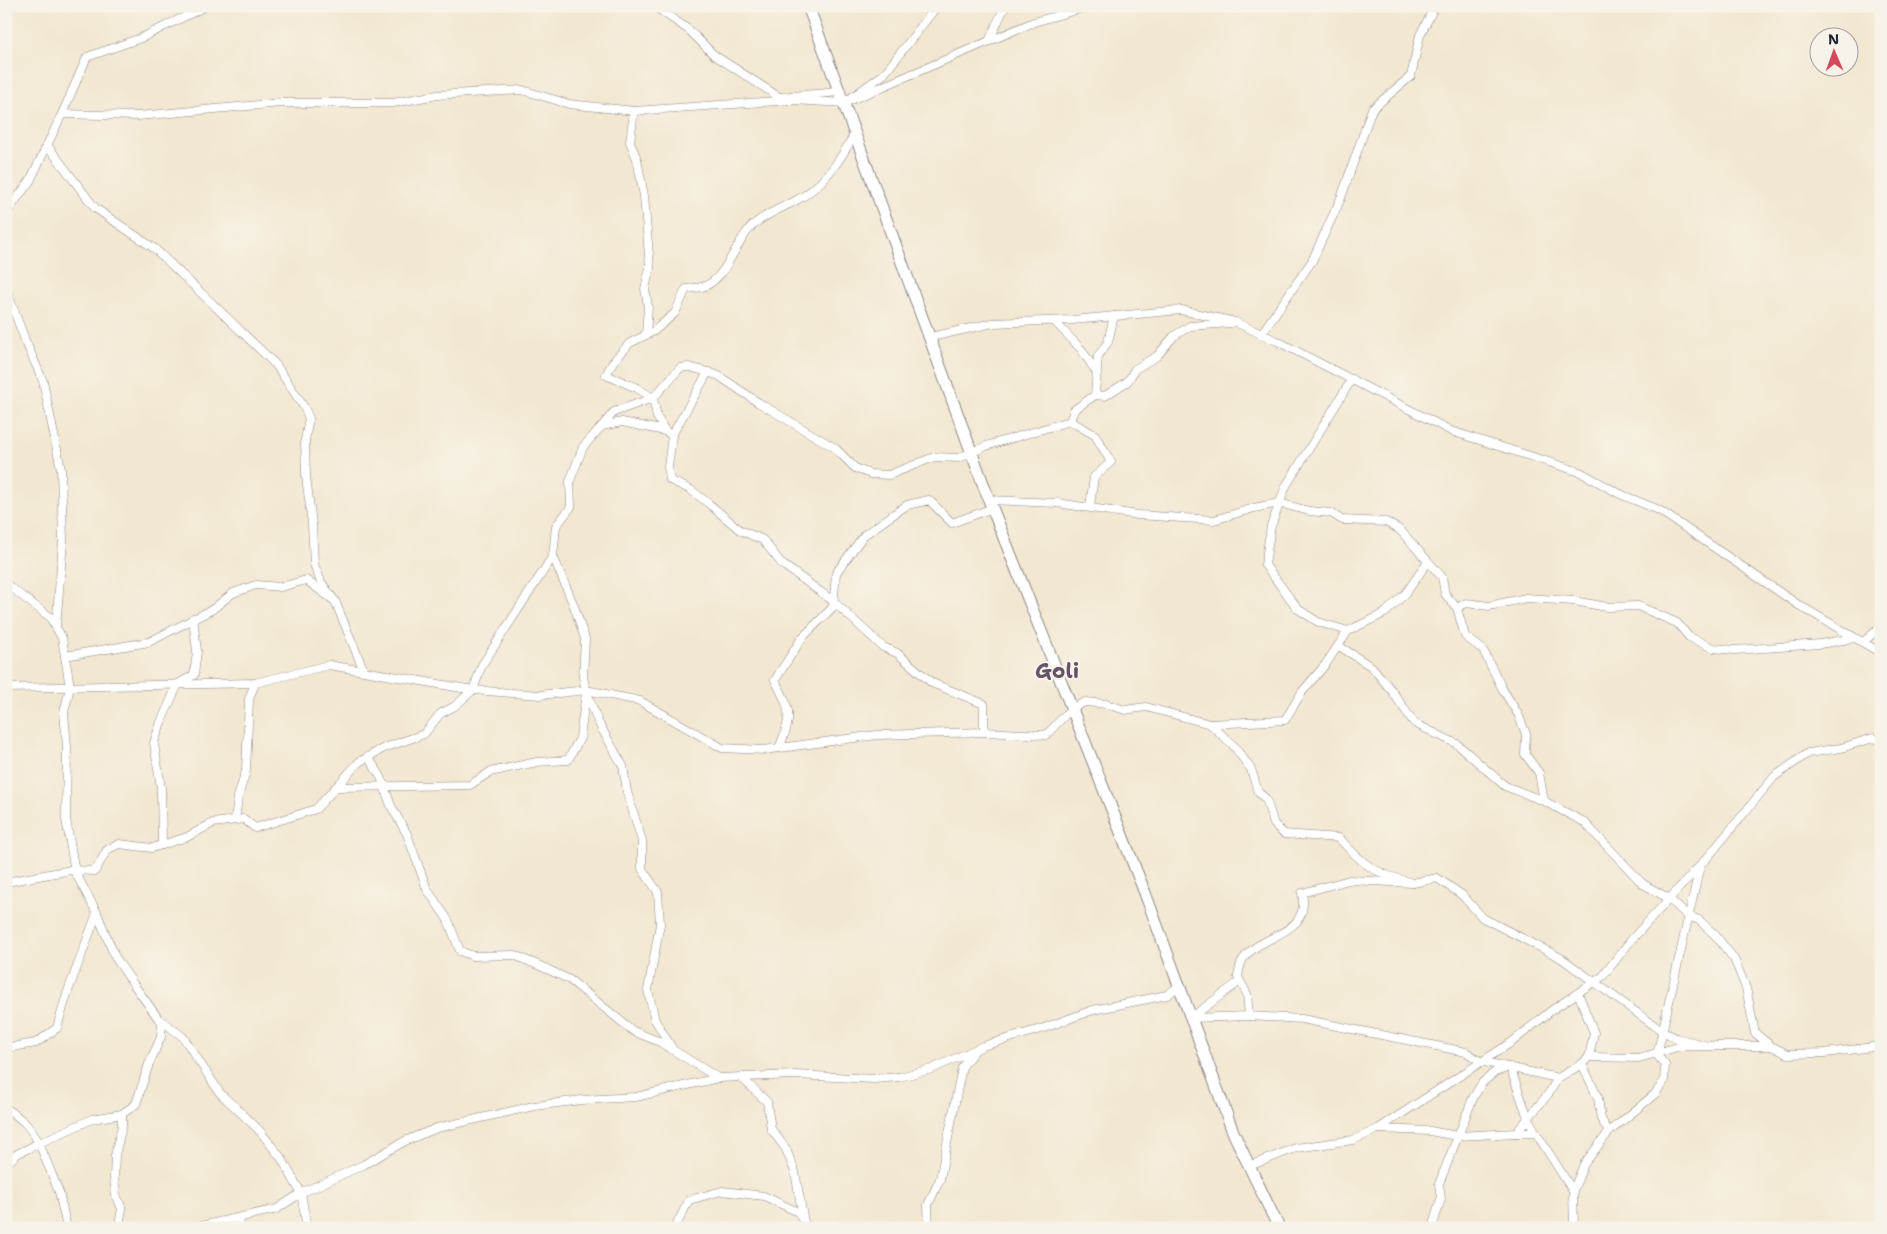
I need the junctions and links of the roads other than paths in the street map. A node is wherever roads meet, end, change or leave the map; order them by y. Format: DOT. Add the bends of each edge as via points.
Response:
graph roads {
  1 [pos="206,6"];
  2 [pos="654,6"];
  3 [pos="808,6"];
  4 [pos="938,6"];
  5 [pos="1005,6"];
  6 [pos="1090,6"];
  7 [pos="1435,6"];
  8 [pos="989,41"];
  9 [pos="842,98"];
  10 [pos="634,111"];
  11 [pos="62,114"];
  12 [pos="855,133"];
  13 [pos="47,145"];
  14 [pos="6,213"];
  15 [pos="6,289"];
  16 [pos="1114,316"];
  17 [pos="1054,321"];
  18 [pos="1235,322"];
  19 [pos="1261,334"];
  20 [pos="646,335"];
  21 [pos="930,336"];
  22 [pos="708,372"];
  23 [pos="1096,372"];
  24 [pos="1352,379"];
  25 [pos="1095,395"];
  26 [pos="653,398"];
  27 [pos="1070,421"];
  28 [pos="602,426"];
  29 [pos="665,431"];
  30 [pos="672,435"];
  31 [pos="972,452"];
  32 [pos="991,504"];
  33 [pos="1279,504"];
  34 [pos="1090,506"];
  35 [pos="553,556"];
  36 [pos="1427,563"];
  37 [pos="6,584"];
  38 [pos="335,601"];
  39 [pos="834,601"];
  40 [pos="1457,608"];
  41 [pos="193,618"];
  42 [pos="1881,627"];
  43 [pos="56,628"];
  44 [pos="1348,631"];
  45 [pos="1856,638"];
  46 [pos="1864,642"];
  47 [pos="1339,646"];
  48 [pos="1881,653"];
  49 [pos="65,656"];
  50 [pos="364,671"];
  51 [pos="255,683"];
  52 [pos="178,684"];
  53 [pos="70,687"];
  54 [pos="6,688"];
  55 [pos="473,690"];
  56 [pos="586,690"];
  57 [pos="1071,709"];
  58 [pos="1210,724"];
  59 [pos="984,732"];
  60 [pos="1881,741"];
  61 [pos="779,748"];
  62 [pos="368,757"];
  63 [pos="339,787"];
  64 [pos="385,787"];
  65 [pos="1544,801"];
  66 [pos="235,820"];
  67 [pos="162,844"];
  68 [pos="1700,865"];
  69 [pos="75,872"];
  70 [pos="6,882"];
  71 [pos="1413,883"];
  72 [pos="1668,898"];
  73 [pos="97,914"];
  74 [pos="1688,916"];
  75 [pos="1240,981"];
  76 [pos="1593,983"];
  77 [pos="1180,986"];
  78 [pos="1578,993"];
  79 [pos="1249,1016"];
  80 [pos="1191,1018"];
  81 [pos="162,1022"];
  82 [pos="1662,1031"];
  83 [pos="1704,1045"];
  84 [pos="1770,1046"];
  85 [pos="1881,1046"];
  86 [pos="6,1048"];
  87 [pos="672,1048"];
  88 [pos="975,1050"];
  89 [pos="1657,1055"];
  90 [pos="1589,1057"];
  91 [pos="1480,1061"];
  92 [pos="1582,1064"];
  93 [pos="1510,1068"];
  94 [pos="741,1077"];
  95 [pos="718,1078"];
  96 [pos="1558,1078"];
  97 [pos="6,1108"];
  98 [pos="122,1114"];
  99 [pos="1528,1118"];
  100 [pos="1378,1129"];
  101 [pos="1609,1132"];
  102 [pos="1516,1133"];
  103 [pos="1536,1133"];
  104 [pos="1457,1136"];
  105 [pos="39,1142"];
  106 [pos="6,1164"];
  107 [pos="1249,1166"];
  108 [pos="1573,1190"];
  109 [pos="301,1193"];
  110 [pos="242,1218"];
  111 [pos="806,1225"];
  112 [pos="67,1228"];
  113 [pos="122,1228"];
  114 [pos="192,1228"];
  115 [pos="236,1228"];
  116 [pos="306,1228"];
  117 [pos="675,1228"];
  118 [pos="929,1228"];
  119 [pos="1279,1228"];
  120 [pos="1432,1228"];
  121 [pos="1574,1228"];
  1 -- 11 [label="street" via="141,38 87,57"];
  2 -- 9 [label="street" via="689,30 714,55 779,97"];
  3 -- 9 [label="main road"];
  4 -- 9 [label="street" via="884,74"];
  5 -- 8 [label="street"];
  6 -- 8 [label="street" via="1034,22"];
  7 -- 19 [label="street" via="1420,35 1411,76 1372,109 1341,198 1312,261"];
  8 -- 9 [label="street"];
  9 -- 10 [label="street"];
  9 -- 12 [label="main road"];
  10 -- 11 [label="street" via="569,104 522,90 437,95 393,103 281,103 138,116"];
  10 -- 20 [label="street" via="630,142 637,159 644,196 650,267 645,289 648,306"];
  11 -- 13 [label="street"];
  12 -- 20 [label="street" via="841,159 818,185 750,228 722,271 706,286 686,289 675,313"];
  12 -- 21 [label="main road"];
  13 -- 14 [label="street" via="30,181"];
  13 -- 38 [label="street" via="96,208 155,249 276,365 304,407 309,418 305,440 306,476 314,564 321,582"];
  15 -- 43 [label="street" via="43,381 61,469 63,541"];
  16 -- 17 [label="street"];
  16 -- 18 [label="street" via="1181,310"];
  16 -- 23 [label="street" via="1108,342 1098,356"];
  17 -- 21 [label="street" via="993,323"];
  17 -- 23 [label="street"];
  18 -- 19 [label="street"];
  18 -- 25 [label="street" via="1190,326 1174,336 1157,356 1135,369 1128,381 1105,396"];
  19 -- 24 [label="street"];
  20 -- 26 [label="street" via="630,343 606,375"];
  21 -- 31 [label="main road"];
  22 -- 26 [label="street" via="680,368"];
  22 -- 30 [label="street"];
  22 -- 31 [label="street" via="834,448 855,468 870,474 888,475 934,457 959,458"];
  23 -- 25 [label="street"];
  24 -- 33 [label="street" via="1286,486"];
  24 -- 45 [label="street" via="1450,431 1580,472 1659,510 1797,604"];
  25 -- 27 [label="street" via="1074,410"];
  26 -- 28 [label="street" via="614,412"];
  26 -- 29 [label="street" via="657,417"];
  27 -- 31 [label="street"];
  27 -- 34 [label="street" via="1095,435 1111,462 1094,477"];
  28 -- 29 [label="street" via="622,422"];
  28 -- 35 [label="street" via="583,447 570,481 570,507 556,526"];
  29 -- 30 [label="street"];
  30 -- 39 [label="street" via="668,467 670,480 696,494 740,530 763,540 782,564"];
  31 -- 32 [label="main road"];
  32 -- 34 [label="street"];
  32 -- 39 [label="street" via="952,523 929,500 906,505 864,535 836,573"];
  32 -- 57 [label="main road"];
  33 -- 34 [label="street" via="1214,520 1138,514"];
  33 -- 36 [label="street" via="1331,513 1342,520 1386,522 1400,530"];
  33 -- 44 [label="street" via="1265,565 1298,609 1318,622"];
  35 -- 55 [label="street" via="487,658"];
  35 -- 56 [label="street" via="585,639 583,677"];
  36 -- 40 [label="street" via="1442,577 1446,594"];
  36 -- 44 [label="street" via="1406,593 1385,613"];
  37 -- 43 [label="street" via="50,617"];
  38 -- 41 [label="street" via="306,580 281,587 256,585 233,593 213,609"];
  38 -- 50 [label="street"];
  39 -- 59 [label="street" via="883,647 897,652 932,683 984,704"];
  39 -- 61 [label="street" via="833,607 802,638 775,680 790,708 787,729"];
  40 -- 45 [label="street" via="1466,603 1490,606 1526,598 1607,607 1638,606 1678,623 1689,637 1713,648 1735,650"];
  40 -- 65 [label="street" via="1465,636 1483,650 1502,690 1518,714 1526,734 1525,754 1539,773"];
  41 -- 49 [label="street" via="148,642"];
  41 -- 52 [label="street" via="197,651 194,675"];
  42 -- 46 [label="street"];
  43 -- 49 [label="street" via="62,638"];
  44 -- 47 [label="street"];
  45 -- 46 [label="street"];
  46 -- 48 [label="street"];
  47 -- 58 [label="street" via="1302,692 1285,720"];
  47 -- 65 [label="street" via="1372,667 1414,723 1457,744 1504,786"];
  49 -- 53 [label="street"];
  50 -- 51 [label="street" via="329,665"];
  50 -- 55 [label="street"];
  51 -- 52 [label="street"];
  51 -- 66 [label="street" via="249,699 246,771"];
  52 -- 53 [label="street"];
  52 -- 67 [label="street" via="154,743"];
  53 -- 54 [label="street"];
  53 -- 69 [label="street" via="64,712 66,812"];
  55 -- 56 [label="street" via="540,696"];
  55 -- 62 [label="street" via="440,714 424,734"];
  56 -- 61 [label="street" via="640,701 722,748"];
  56 -- 64 [label="street" via="580,738 568,760 537,762 490,772 470,785"];
  56 -- 87 [label="street" via="598,722 623,766 627,792 642,841 642,869 658,892 660,924 648,990 655,1020"];
  57 -- 58 [label="street" via="1085,702 1125,710 1146,707"];
  57 -- 59 [label="street" via="1046,735"];
  57 -- 77 [label="main road"];
  58 -- 71 [label="street" via="1251,769 1274,824 1284,834 1339,838 1361,862 1385,876"];
  59 -- 61 [label="street" via="877,735"];
  60 -- 68 [label="street" via="1873,738 1841,748 1808,753 1774,777"];
  62 -- 63 [label="street" via="359,762"];
  62 -- 64 [label="street"];
  63 -- 64 [label="street"];
  63 -- 66 [label="street" via="316,810 255,828 244,819"];
  64 -- 87 [label="street" via="426,890 448,920 460,951 473,956 514,955 547,969 570,980 632,1031"];
  65 -- 72 [label="street" via="1584,822 1642,884"];
  66 -- 67 [label="street" via="213,823"];
  67 -- 69 [label="street" via="152,848 119,844 107,850 95,870"];
  68 -- 72 [label="street"];
  68 -- 74 [label="street"];
  69 -- 70 [label="street" via="71,870"];
  69 -- 73 [label="street"];
  71 -- 75 [label="street" via="1349,880 1302,893 1304,904 1293,927 1262,943 1243,958 1238,977"];
  71 -- 76 [label="street" via="1437,878 1462,894 1483,918 1542,946"];
  72 -- 74 [label="street"];
  72 -- 76 [label="street" via="1603,976"];
  73 -- 81 [label="street" via="115,957"];
  73 -- 86 [label="street" via="57,1028 36,1043"];
  74 -- 82 [label="street"];
  74 -- 84 [label="street" via="1699,920 1734,959 1746,988 1755,1032"];
  75 -- 79 [label="street" via="1247,994"];
  75 -- 80 [label="street"];
  76 -- 78 [label="street"];
  76 -- 82 [label="street"];
  77 -- 80 [label="main road"];
  77 -- 88 [label="street" via="1167,995 1093,1010"];
  78 -- 90 [label="street" via="1594,1033"];
  78 -- 91 [label="street" via="1512,1042"];
  79 -- 80 [label="street"];
  79 -- 91 [label="street" via="1302,1018 1397,1036 1466,1052"];
  80 -- 107 [label="main road"];
  81 -- 98 [label="street" via="161,1037 136,1104"];
  81 -- 109 [label="street" via="183,1037 220,1093 259,1130 282,1159"];
  82 -- 83 [label="street"];
  82 -- 89 [label="street"];
  83 -- 84 [label="street"];
  83 -- 89 [label="street" via="1681,1046"];
  84 -- 85 [label="street" via="1788,1054"];
  87 -- 95 [label="street"];
  88 -- 94 [label="street" via="932,1069 899,1077"];
  88 -- 118 [label="street" via="962,1067 940,1179 928,1205"];
  89 -- 90 [label="street"];
  89 -- 101 [label="street" via="1665,1065 1664,1081 1655,1094"];
  90 -- 92 [label="street"];
  91 -- 93 [label="street"];
  91 -- 100 [label="street"];
  92 -- 96 [label="street"];
  92 -- 101 [label="street" via="1598,1098 1601,1119"];
  93 -- 96 [label="street"];
  93 -- 99 [label="street"];
  93 -- 104 [label="street" via="1495,1072 1482,1083"];
  94 -- 95 [label="street"];
  94 -- 111 [label="street" via="767,1102 771,1129 786,1149 795,1172"];
  95 -- 109 [label="street" via="636,1097 534,1106 437,1128 405,1140 363,1165"];
  96 -- 99 [label="street"];
  97 -- 105 [label="street" via="28,1124"];
  98 -- 105 [label="street" via="92,1119"];
  98 -- 113 [label="street" via="114,1178 122,1210"];
  99 -- 102 [label="street"];
  99 -- 103 [label="street"];
  100 -- 104 [label="street" via="1430,1131"];
  100 -- 107 [label="street" via="1353,1140 1296,1148"];
  101 -- 108 [label="street" via="1584,1164"];
  102 -- 103 [label="street"];
  102 -- 104 [label="street"];
  103 -- 108 [label="street"];
  104 -- 120 [label="street" via="1439,1184 1441,1199"];
  105 -- 106 [label="street"];
  105 -- 112 [label="street" via="59,1192"];
  107 -- 119 [label="main road"];
  108 -- 121 [label="street"];
  109 -- 110 [label="street" via="277,1209"];
  109 -- 116 [label="street"];
  110 -- 114 [label="street"];
  110 -- 115 [label="street"];
  111 -- 117 [label="street" via="798,1212 764,1196 722,1191 689,1200"];
}
